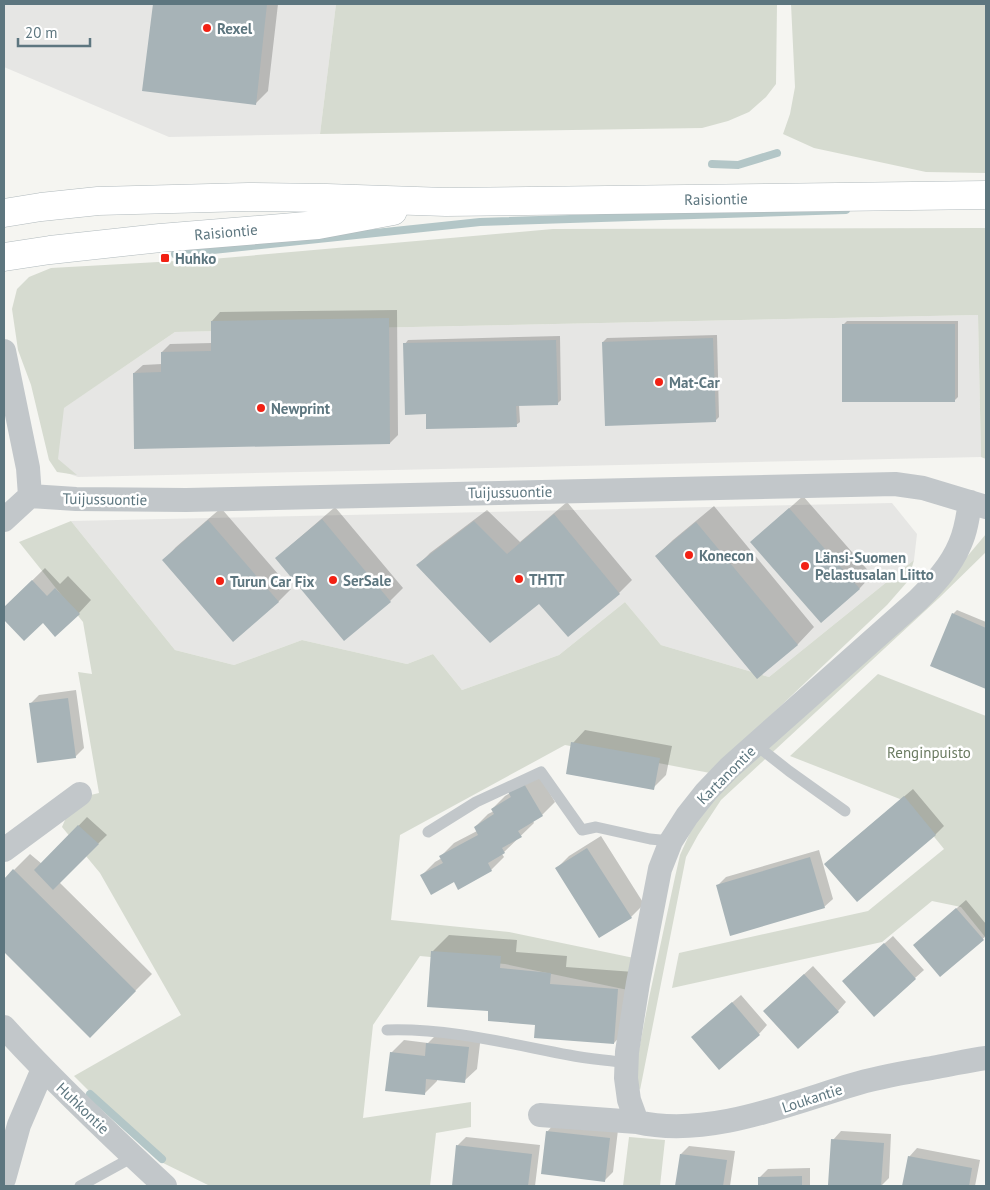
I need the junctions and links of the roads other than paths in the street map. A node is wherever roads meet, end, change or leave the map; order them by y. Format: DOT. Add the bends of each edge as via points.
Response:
graph roads {
  1 [pos="986,195"];
  2 [pos="446,202"];
  3 [pos="4,213"];
  4 [pos="4,257"];
  5 [pos="4,351"];
  6 [pos="30,496"];
  7 [pos="978,505"];
  8 [pos="4,520"];
  9 [pos="756,745"];
  10 [pos="80,794"];
  11 [pos="845,811"];
  12 [pos="428,832"];
  13 [pos="671,841"];
  14 [pos="4,850"];
  15 [pos="4,1027"];
  16 [pos="387,1030"];
  17 [pos="986,1058"];
  18 [pos="626,1063"];
  19 [pos="43,1069"];
  20 [pos="540,1116"];
  21 [pos="637,1122"];
  22 [pos="133,1157"];
  23 [pos="4,1179"];
  24 [pos="80,1186"];
  25 [pos="165,1186"];
  1 -- 2 [label="main road, Raisiontie"];
  2 -- 3 [label="main road, Raisiontie" via="248,197 98,201"];
  2 -- 4 [label="main road, Raisiontie" via="318,225 160,238"];
  5 -- 6 [label="street" via="28,468"];
  6 -- 7 [label="street, Tuijussuontie" via="196,500 895,484 924,488"];
  6 -- 8 [label="street"];
  7 -- 9 [label="street, Kartanontie" via="949,564 935,583"];
  9 -- 11 [label="lane"];
  9 -- 13 [label="street, Kartanontie" via="706,792"];
  10 -- 14 [label="street"];
  12 -- 13 [label="lane" via="476,802 541,772 582,830 596,827"];
  13 -- 18 [label="street, Kartanontie" via="660,868 654,896"];
  15 -- 19 [label="street, Huhkontie"];
  16 -- 18 [label="lane" via="411,1029 496,1040 571,1056"];
  17 -- 21 [label="street, Loukantie" via="889,1075 735,1120 672,1126"];
  18 -- 21 [label="street, Kartanontie" via="629,1100"];
  19 -- 22 [label="street, Huhkontie"];
  19 -- 23 [label="street" via="19,1125"];
  20 -- 21 [label="street, Loukantie"];
  22 -- 24 [label="lane"];
  22 -- 25 [label="street, Huhkontie"];
}
